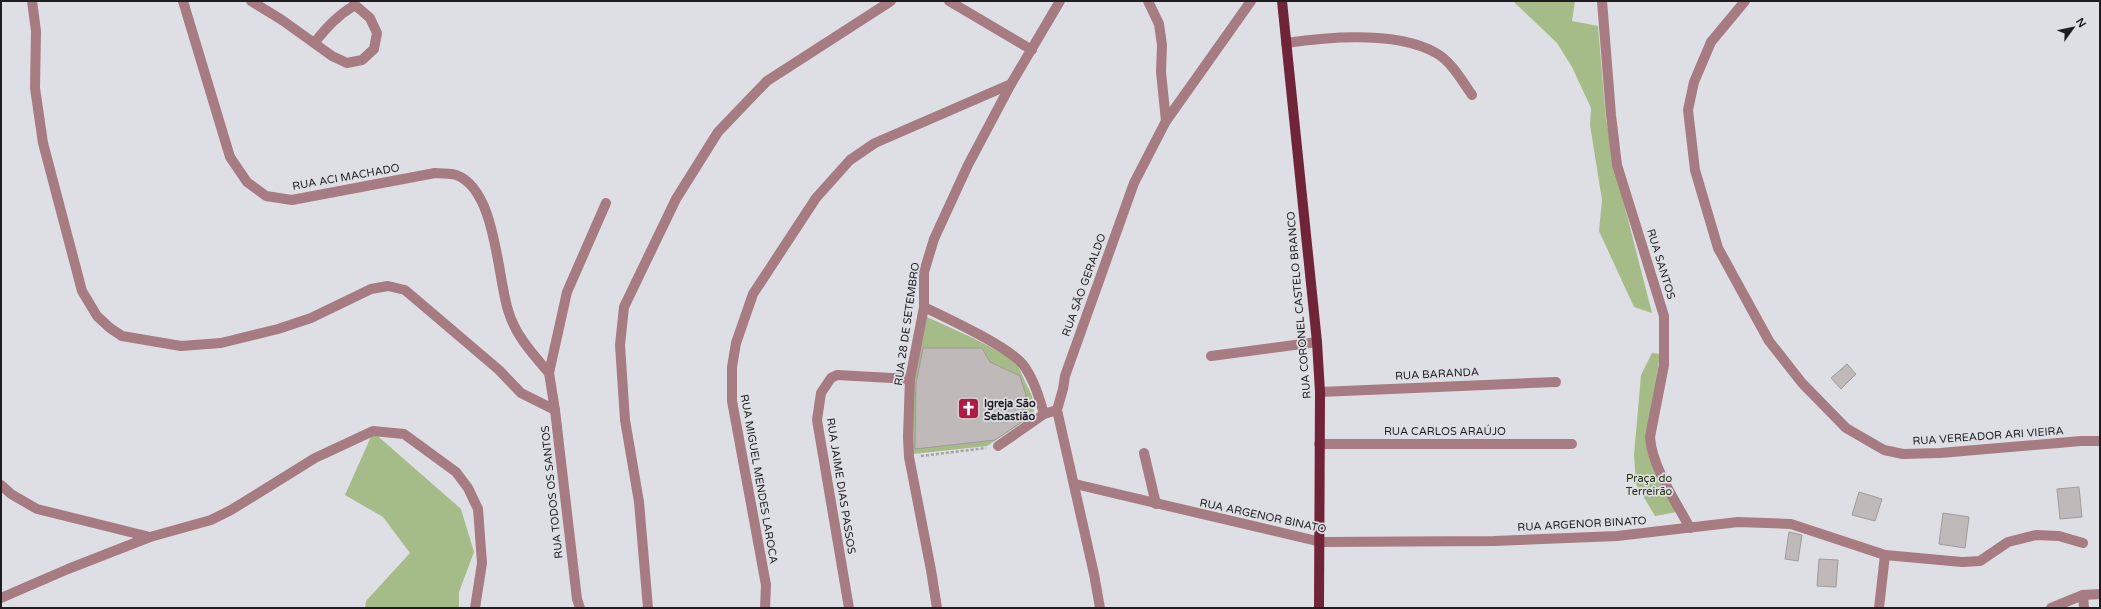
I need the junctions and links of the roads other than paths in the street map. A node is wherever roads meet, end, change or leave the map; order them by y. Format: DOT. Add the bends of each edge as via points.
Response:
graph roads {
  1 [pos="32,1"];
  2 [pos="183,1"];
  3 [pos="251,1"];
  4 [pos="891,1"];
  5 [pos="949,1"];
  6 [pos="1060,1"];
  7 [pos="1148,1"];
  8 [pos="1251,1"];
  9 [pos="1282,1"];
  10 [pos="1602,1"];
  11 [pos="1745,1"];
  12 [pos="355,3"];
  13 [pos="315,42"];
  14 [pos="1286,43"];
  15 [pos="1032,50"];
  16 [pos="1011,84"];
  17 [pos="1472,95"];
  18 [pos="1166,121"];
  19 [pos="606,203"];
  20 [pos="924,307"];
  21 [pos="1317,342"];
  22 [pos="1212,356"];
  23 [pos="549,373"];
  24 [pos="910,380"];
  25 [pos="1556,382"];
  26 [pos="1320,392"];
  27 [pos="555,410"];
  28 [pos="1057,410"];
  29 [pos="1044,414"];
  30 [pos="2100,441"];
  31 [pos="1318,444"];
  32 [pos="1572,444"];
  33 [pos="998,446"];
  34 [pos="1144,453"];
  35 [pos="1075,484"];
  36 [pos="1,485"];
  37 [pos="1156,504"];
  38 [pos="1690,528"];
  39 [pos="150,537"];
  40 [pos="1321,542"];
  41 [pos="2083,543"];
  42 [pos="1885,555"];
  43 [pos="2100,594"];
  44 [pos="2083,595"];
  45 [pos="1,598"];
  46 [pos="475,608"];
  47 [pos="580,608"];
  48 [pos="648,608"];
  49 [pos="765,608"];
  50 [pos="849,608"];
  51 [pos="937,608"];
  52 [pos="1100,608"];
  53 [pos="1319,608"];
  54 [pos="1879,608"];
  55 [pos="2051,608"];
  56 [pos="2084,608"];
  1 -- 27 [label="street" via="36,31 35,88 43,143 82,291 97,316 110,328 122,336 181,346 221,344 310,318 371,289 388,286 405,290 499,370 521,393"];
  2 -- 23 [label="street, RUA ACI MACHADO" via="230,156 247,182 266,196 292,200 435,173 457,176 475,188 487,211 507,310 516,334"];
  3 -- 13 [label="street"];
  4 -- 48 [label="street" via="767,81 718,132 676,199 624,307 620,345 625,420 639,502"];
  5 -- 15 [label="street"];
  6 -- 15 [label="street, RUA 28 DE SETEMBRO"];
  7 -- 18 [label="street" via="1159,24"];
  8 -- 18 [label="street, RUA SÃO GERALDO"];
  9 -- 14 [label="main road, RUA CORONEL CASTELO BRANCO"];
  10 -- 38 [label="street, RUA SANTOS" via="1617,165 1664,316 1664,365 1650,445 1668,488"];
  11 -- 30 [label="street, RUA VEREADOR ARI VIEIRA" via="1711,42 1694,82 1688,110 1695,170 1718,248 1769,340 1802,383 1846,428 1884,450 1897,453 1940,453"];
  12 -- 13 [label="street" via="328,25"];
  12 -- 13 [label="street" via="370,18 377,33 374,49 362,60 346,63 332,56"];
  14 -- 17 [label="street" via="1326,37 1367,37 1410,44 1436,53 1448,63"];
  14 -- 21 [label="main road, RUA CORONEL CASTELO BRANCO"];
  15 -- 16 [label="street, RUA 28 DE SETEMBRO"];
  16 -- 20 [label="street, RUA 28 DE SETEMBRO" via="968,165 934,239 924,272"];
  16 -- 49 [label="street, RUA MIGUEL MENDES LAROCA" via="876,144 850,160 816,198 753,294 736,343 732,366 732,401 766,585"];
  18 -- 28 [label="street, RUA SÃO GERALDO" via="1134,183 1064,376 1064,389"];
  19 -- 23 [label="street, RUA TODOS OS SANTOS" via="566,292"];
  20 -- 24 [label="street, RUA 28 DE SETEMBRO"];
  20 -- 29 [label="street" via="1002,348 1024,365 1037,389"];
  21 -- 22 [label="street"];
  21 -- 26 [label="main road, RUA CORONEL CASTELO BRANCO"];
  23 -- 27 [label="street, RUA TODOS OS SANTOS"];
  24 -- 50 [label="street, RUA JAIME DIAS PASSOS" via="842,374 832,378 821,393 817,420"];
  24 -- 51 [label="street, RUA 28 DE SETEMBRO" via="909,457"];
  25 -- 26 [label="street, RUA BARANDA"];
  26 -- 31 [label="main road, RUA CORONEL CASTELO BRANCO"];
  27 -- 47 [label="street, RUA TODOS OS SANTOS"];
  28 -- 29 [label="street"];
  28 -- 35 [label="street"];
  29 -- 33 [label="street"];
  31 -- 32 [label="street, RUA CARLOS ARAÚJO"];
  31 -- 40 [label="main road, RUA CORONEL CASTELO BRANCO"];
  34 -- 37 [label="street"];
  35 -- 37 [label="street, RUA ARGENOR BINATO"];
  35 -- 52 [label="street"];
  36 -- 39 [label="street" via="37,510"];
  37 -- 40 [label="street, RUA ARGENOR BINATO"];
  38 -- 40 [label="street, RUA ARGENOR BINATO" via="1609,536 1494,541"];
  38 -- 42 [label="street, RUA ARGENOR BINATO" via="1738,522 1791,524"];
  39 -- 45 [label="street"];
  39 -- 46 [label="street" via="211,520 315,458 373,431 404,434 456,472 468,488 478,509 482,563"];
  40 -- 53 [label="main road, RUA CORONEL CASTELO BRANCO"];
  41 -- 42 [label="street, RUA ARGENOR BINATO" via="2059,536 2036,535 2008,542 1980,561 1962,562"];
  42 -- 54 [label="street"];
  43 -- 44 [label="street"];
  44 -- 55 [label="street"];
  44 -- 56 [label="street"];
}
